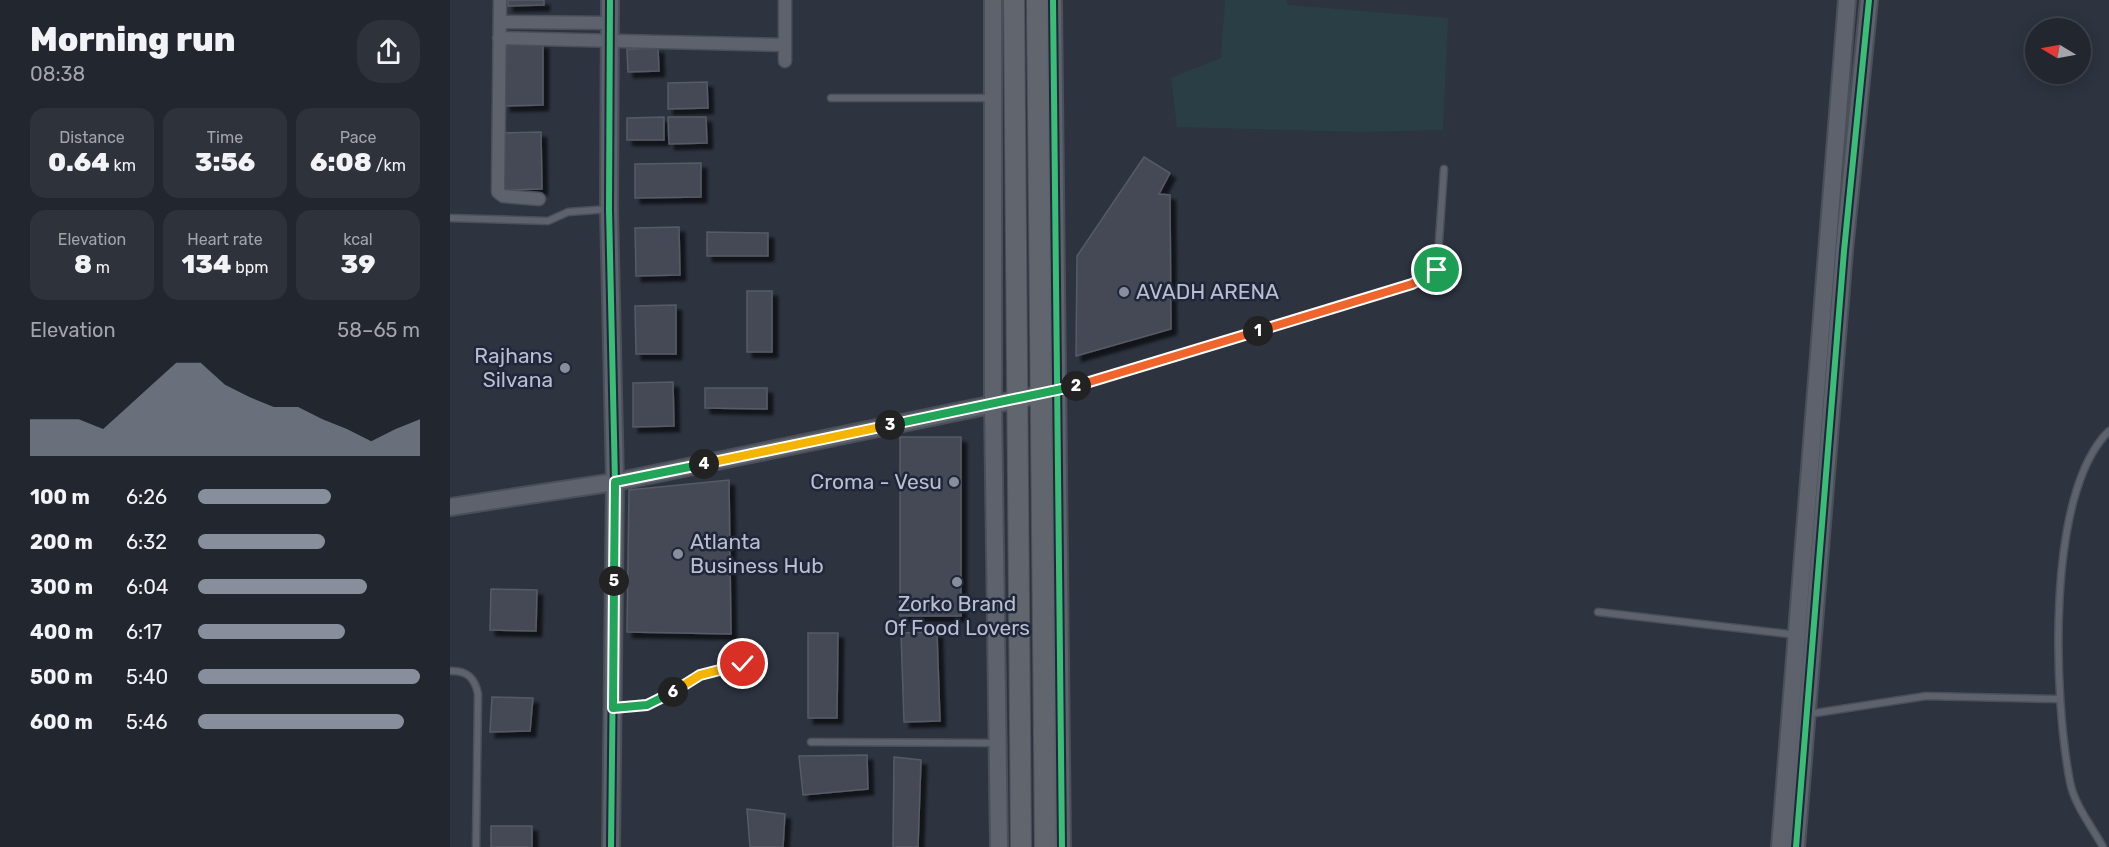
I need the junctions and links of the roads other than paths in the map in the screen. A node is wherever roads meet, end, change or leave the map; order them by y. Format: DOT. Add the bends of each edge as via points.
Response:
graph roads {
  1 [pos="500,0"];
  2 [pos="610,0"];
  3 [pos="785,0"];
  4 [pos="993,0"];
  5 [pos="1014,0"];
  6 [pos="1037,0"];
  7 [pos="1053,0"];
  8 [pos="1847,0"];
  9 [pos="1869,0"];
  10 [pos="500,22"];
  11 [pos="555,22"];
  12 [pos="610,23"];
  13 [pos="500,38"];
  14 [pos="554,39"];
  15 [pos="610,41"];
  16 [pos="785,45"];
  17 [pos="785,61"];
  18 [pos="993,98"];
  19 [pos="831,99"];
  20 [pos="1444,169"];
  21 [pos="539,199"];
  22 [pos="609,209"];
  23 [pos="450,218"];
  24 [pos="1048,393"];
  25 [pos="1015,399"];
  26 [pos="993,403"];
  27 [pos="2109,431"];
  28 [pos="615,482"];
  29 [pos="450,507"];
  30 [pos="1598,612"];
  31 [pos="1797,635"];
  32 [pos="743,664"];
  33 [pos="450,671"];
  34 [pos="2058,699"];
  35 [pos="613,708"];
  36 [pos="1805,714"];
  37 [pos="811,742"];
  38 [pos="998,742"];
  39 [pos="476,847"];
  40 [pos="612,847"];
  41 [pos="999,847"];
  42 [pos="1021,847"];
  43 [pos="1045,847"];
  44 [pos="1062,847"];
  45 [pos="1780,847"];
  46 [pos="1796,847"];
  47 [pos="2103,847"];
  1 -- 10 [label="street"];
  2 -- 12 [label="street"];
  3 -- 16 [label="street"];
  4 -- 18 [label="street"];
  5 -- 25 [label="main road"];
  6 -- 24 [label="main road"];
  7 -- 24 [label="street"];
  8 -- 31 [label="street"];
  9 -- 36 [label="street"];
  10 -- 11 [label="street"];
  10 -- 13 [label="street"];
  11 -- 12 [label="street"];
  11 -- 14 [label="street"];
  12 -- 15 [label="street"];
  13 -- 14 [label="street"];
  13 -- 21 [label="street" via="498,192 502,196"];
  14 -- 15 [label="street"];
  15 -- 16 [label="street"];
  15 -- 22 [label="street"];
  16 -- 17 [label="street"];
  18 -- 19 [label="lane"];
  18 -- 26 [label="street"];
  20 -- 24 [label="lane" via="1437,270 1412,284"];
  22 -- 23 [label="lane" via="568,212 548,221"];
  22 -- 28 [label="street"];
  24 -- 25 [label="street"];
  24 -- 43 [label="main road"];
  24 -- 44 [label="street"];
  25 -- 26 [label="street"];
  25 -- 42 [label="main road"];
  26 -- 28 [label="street"];
  26 -- 38 [label="street"];
  27 -- 34 [label="lane" via="2088,460 2078,487 2064,554 2059,593"];
  28 -- 29 [label="street"];
  28 -- 35 [label="street"];
  30 -- 31 [label="lane"];
  31 -- 45 [label="street"];
  32 -- 35 [label="lane" via="700,675 657,702"];
  33 -- 39 [label="lane" via="473,678 478,694"];
  34 -- 36 [label="lane" via="1926,696"];
  34 -- 47 [label="lane" via="2070,784"];
  35 -- 40 [label="street"];
  36 -- 46 [label="street"];
  37 -- 38 [label="lane"];
  38 -- 41 [label="street"];
}
